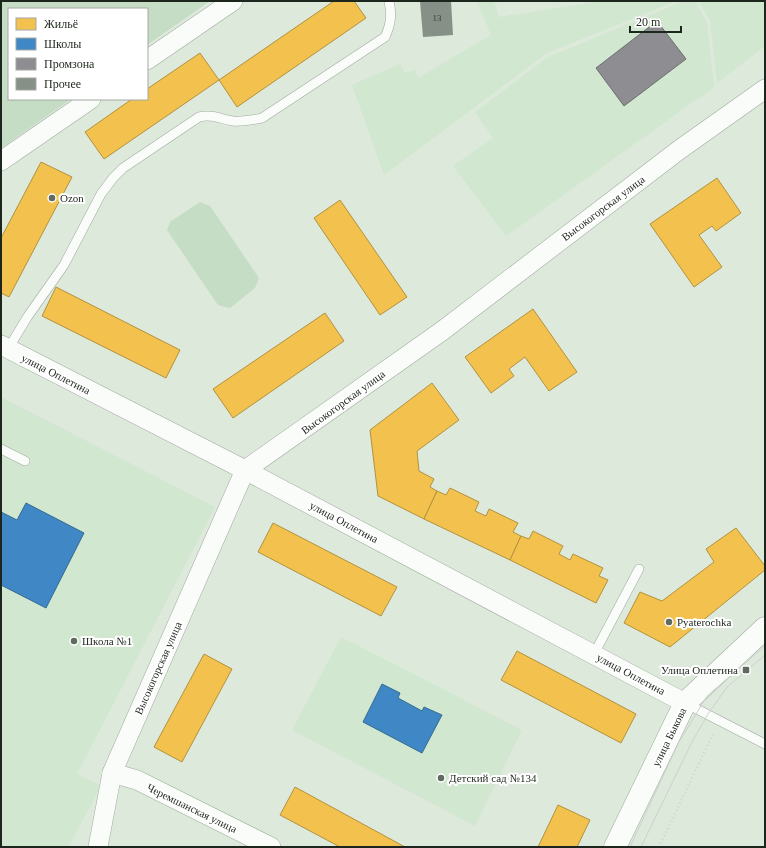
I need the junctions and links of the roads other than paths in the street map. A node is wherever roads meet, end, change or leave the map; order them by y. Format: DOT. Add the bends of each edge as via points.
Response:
graph roads {
  1 [pos="233,1"];
  2 [pos="389,1"];
  3 [pos="148,59"];
  4 [pos="765,89"];
  5 [pos="90,100"];
  6 [pos="1,161"];
  7 [pos="5,347"];
  8 [pos="1,449"];
  9 [pos="25,461"];
  10 [pos="245,470"];
  11 [pos="639,569"];
  12 [pos="765,628"];
  13 [pos="594,654"];
  14 [pos="685,702"];
  15 [pos="765,744"];
  16 [pos="112,773"];
  17 [pos="98,847"];
  18 [pos="271,847"];
  19 [pos="615,847"];
  1 -- 3 [label="street"];
  2 -- 7 [label="lane" via="392,17 385,37 262,118 233,121 209,115 199,117 123,168 101,194 64,265"];
  4 -- 10 [label="street, Высокогорская улица" via="679,150 442,331"];
  5 -- 6 [label="street"];
  7 -- 10 [label="street, улица Оплетина"];
  8 -- 9 [label="lane"];
  10 -- 13 [label="street, улица Оплетина"];
  10 -- 16 [label="street, Высокогорская улица"];
  11 -- 13 [label="lane"];
  12 -- 14 [label="street, улица Быкова"];
  13 -- 14 [label="street, улица Оплетина"];
  14 -- 15 [label="lane"];
  14 -- 19 [label="street, улица Быкова"];
  16 -- 17 [label="street, Высокогорская улица"];
  16 -- 18 [label="street, Черемшанская улица" via="137,780"];
}
